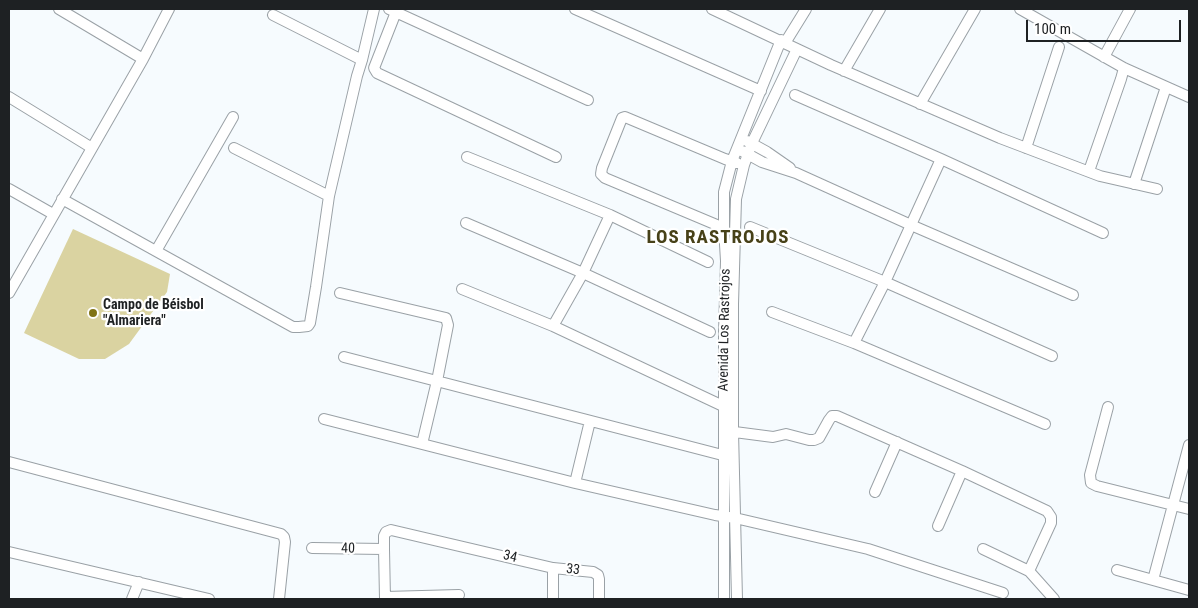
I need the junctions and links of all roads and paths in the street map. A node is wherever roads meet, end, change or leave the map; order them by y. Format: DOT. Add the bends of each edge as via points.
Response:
graph roads {
  1 [pos="58,9"];
  2 [pos="169,9"];
  3 [pos="374,9"];
  4 [pos="575,9"];
  5 [pos="712,9"];
  6 [pos="806,9"];
  7 [pos="880,9"];
  8 [pos="975,9"];
  9 [pos="1020,9"];
  10 [pos="1130,9"];
  11 [pos="393,10"];
  12 [pos="273,15"];
  13 [pos="783,42"];
  14 [pos="1059,47"];
  15 [pos="798,49"];
  16 [pos="1104,57"];
  17 [pos="143,59"];
  18 [pos="362,60"];
  19 [pos="1124,68"];
  20 [pos="844,71"];
  21 [pos="1166,87"];
  22 [pos="760,91"];
  23 [pos="795,95"];
  24 [pos="9,97"];
  25 [pos="1189,97"];
  26 [pos="588,100"];
  27 [pos="920,104"];
  28 [pos="233,118"];
  29 [pos="741,138"];
  30 [pos="752,144"];
  31 [pos="92,148"];
  32 [pos="234,148"];
  33 [pos="1026,148"];
  34 [pos="736,149"];
  35 [pos="748,154"];
  36 [pos="467,156"];
  37 [pos="556,157"];
  38 [pos="941,159"];
  39 [pos="732,161"];
  40 [pos="744,165"];
  41 [pos="1089,171"];
  42 [pos="796,173"];
  43 [pos="1134,184"];
  44 [pos="9,189"];
  45 [pos="1157,189"];
  46 [pos="329,196"];
  47 [pos="62,199"];
  48 [pos="53,214"];
  49 [pos="610,215"];
  50 [pos="466,223"];
  51 [pos="910,225"];
  52 [pos="750,227"];
  53 [pos="724,228"];
  54 [pos="1103,233"];
  55 [pos="156,251"];
  56 [pos="708,262"];
  57 [pos="583,273"];
  58 [pos="885,282"];
  59 [pos="462,289"];
  60 [pos="9,290"];
  61 [pos="340,293"];
  62 [pos="1073,295"];
  63 [pos="772,312"];
  64 [pos="553,326"];
  65 [pos="710,332"];
  66 [pos="854,343"];
  67 [pos="1052,356"];
  68 [pos="344,357"];
  69 [pos="437,381"];
  70 [pos="728,407"];
  71 [pos="1108,407"];
  72 [pos="324,419"];
  73 [pos="590,421"];
  74 [pos="1045,424"];
  75 [pos="728,431"];
  76 [pos="897,442"];
  77 [pos="422,444"];
  78 [pos="1189,446"];
  79 [pos="728,457"];
  80 [pos="9,462"];
  81 [pos="962,471"];
  82 [pos="574,483"];
  83 [pos="875,492"];
  84 [pos="1174,505"];
  85 [pos="1189,509"];
  86 [pos="724,516"];
  87 [pos="735,518"];
  88 [pos="938,526"];
  89 [pos="312,548"];
  90 [pos="384,549"];
  91 [pos="983,549"];
  92 [pos="9,552"];
  93 [pos="553,568"];
  94 [pos="1117,570"];
  95 [pos="1029,571"];
  96 [pos="1153,580"];
  97 [pos="139,582"];
  98 [pos="1189,590"];
  99 [pos="1003,592"];
  100 [pos="459,595"];
  101 [pos="386,598"];
  102 [pos="132,599"];
  103 [pos="209,599"];
  104 [pos="279,599"];
  105 [pos="553,599"];
  106 [pos="599,599"];
  107 [pos="724,599"];
  108 [pos="737,599"];
  109 [pos="1054,599"];
  1 -- 17 [label="street"];
  2 -- 17 [label="street"];
  3 -- 18 [label="street"];
  4 -- 22 [label="street"];
  5 -- 13 [label="street"];
  6 -- 13 [label="street, Avenida Los Rastrojos"];
  7 -- 20 [label="street"];
  8 -- 27 [label="street"];
  9 -- 16 [label="street"];
  10 -- 16 [label="street"];
  11 -- 26 [label="street"];
  11 -- 37 [label="street" via="374,68 377,73"];
  12 -- 18 [label="street"];
  13 -- 15 [label="street"];
  13 -- 22 [label="street, Avenida Los Rastrojos"];
  14 -- 33 [label="street"];
  15 -- 20 [label="street"];
  15 -- 30 [label="street, Avenida Los Rastrojos"];
  16 -- 19 [label="street"];
  17 -- 31 [label="street"];
  18 -- 46 [label="street"];
  19 -- 21 [label="street"];
  19 -- 41 [label="street"];
  20 -- 27 [label="street"];
  21 -- 25 [label="street"];
  21 -- 43 [label="street"];
  22 -- 29 [label="street, Avenida Los Rastrojos"];
  23 -- 38 [label="street"];
  24 -- 31 [label="street"];
  27 -- 33 [label="street"];
  28 -- 55 [label="street"];
  29 -- 30 [label="street"];
  29 -- 34 [label="street, Avenida Los Rastrojos"];
  30 -- 35 [label="street, Avenida Los Rastrojos"];
  30 -- 42 [label="street"];
  31 -- 47 [label="street"];
  32 -- 46 [label="street"];
  33 -- 41 [label="street"];
  34 -- 35 [label="street"];
  34 -- 39 [label="street, Avenida Los Rastrojos"];
  35 -- 40 [label="street, Avenida Los Rastrojos"];
  35 -- 42 [label="street"];
  36 -- 49 [label="street"];
  38 -- 51 [label="street"];
  38 -- 54 [label="street"];
  39 -- 40 [label="street"];
  39 -- 53 [label="street, Avenida Los Rastrojos" via="724,192"];
  39 -- 53 [label="street" via="625,117 602,168 605,178"];
  40 -- 70 [label="street, Avenida Los Rastrojos" via="736,198"];
  41 -- 43 [label="street"];
  42 -- 51 [label="street"];
  43 -- 45 [label="street"];
  44 -- 48 [label="street"];
  46 -- 55 [label="street" via="310,323 304,327 293,327"];
  47 -- 48 [label="street"];
  47 -- 55 [label="street"];
  48 -- 60 [label="street"];
  49 -- 56 [label="street"];
  49 -- 57 [label="street"];
  50 -- 57 [label="street"];
  51 -- 58 [label="street"];
  51 -- 62 [label="street"];
  52 -- 58 [label="street"];
  53 -- 70 [label="street, Avenida Los Rastrojos"];
  57 -- 64 [label="street"];
  57 -- 65 [label="street"];
  58 -- 66 [label="street"];
  58 -- 67 [label="street"];
  59 -- 64 [label="street"];
  61 -- 69 [label="street" via="446,318 448,325"];
  63 -- 66 [label="street"];
  64 -- 70 [label="street"];
  66 -- 74 [label="street"];
  68 -- 69 [label="street"];
  69 -- 73 [label="street"];
  69 -- 77 [label="street"];
  70 -- 75 [label="street, Avenida Los Rastrojos"];
  71 -- 84 [label="street" via="1090,475 1091,483"];
  72 -- 77 [label="street"];
  73 -- 79 [label="street"];
  73 -- 82 [label="street"];
  75 -- 76 [label="street" via="773,437 786,434 814,440 819,438 832,416 837,416"];
  75 -- 79 [label="street, Avenida Los Rastrojos"];
  76 -- 81 [label="street"];
  76 -- 83 [label="street"];
  77 -- 82 [label="street"];
  78 -- 84 [label="street"];
  79 -- 86 [label="street, Avenida Los Rastrojos"];
  79 -- 87 [label="street, Avenida Los Rastrojos"];
  80 -- 104 [label="street" via="281,534 285,542"];
  81 -- 88 [label="street"];
  81 -- 95 [label="street" via="1048,511 1051,523"];
  82 -- 86 [label="street"];
  84 -- 85 [label="street"];
  84 -- 96 [label="street"];
  86 -- 87 [label="street"];
  86 -- 107 [label="street, Avenida Los Rastrojos"];
  87 -- 99 [label="street" via="868,549"];
  87 -- 108 [label="street, Avenida Los Rastrojos"];
  89 -- 90 [label="street, 40"];
  90 -- 93 [label="street, 34" via="384,536 391,530"];
  90 -- 101 [label="street"];
  91 -- 95 [label="street"];
  92 -- 97 [label="street"];
  93 -- 105 [label="street"];
  93 -- 106 [label="street, 33" via="598,575"];
  94 -- 96 [label="street"];
  95 -- 109 [label="street"];
  96 -- 98 [label="street"];
  97 -- 102 [label="street"];
  97 -- 103 [label="street"];
  100 -- 101 [label="street"];
}
